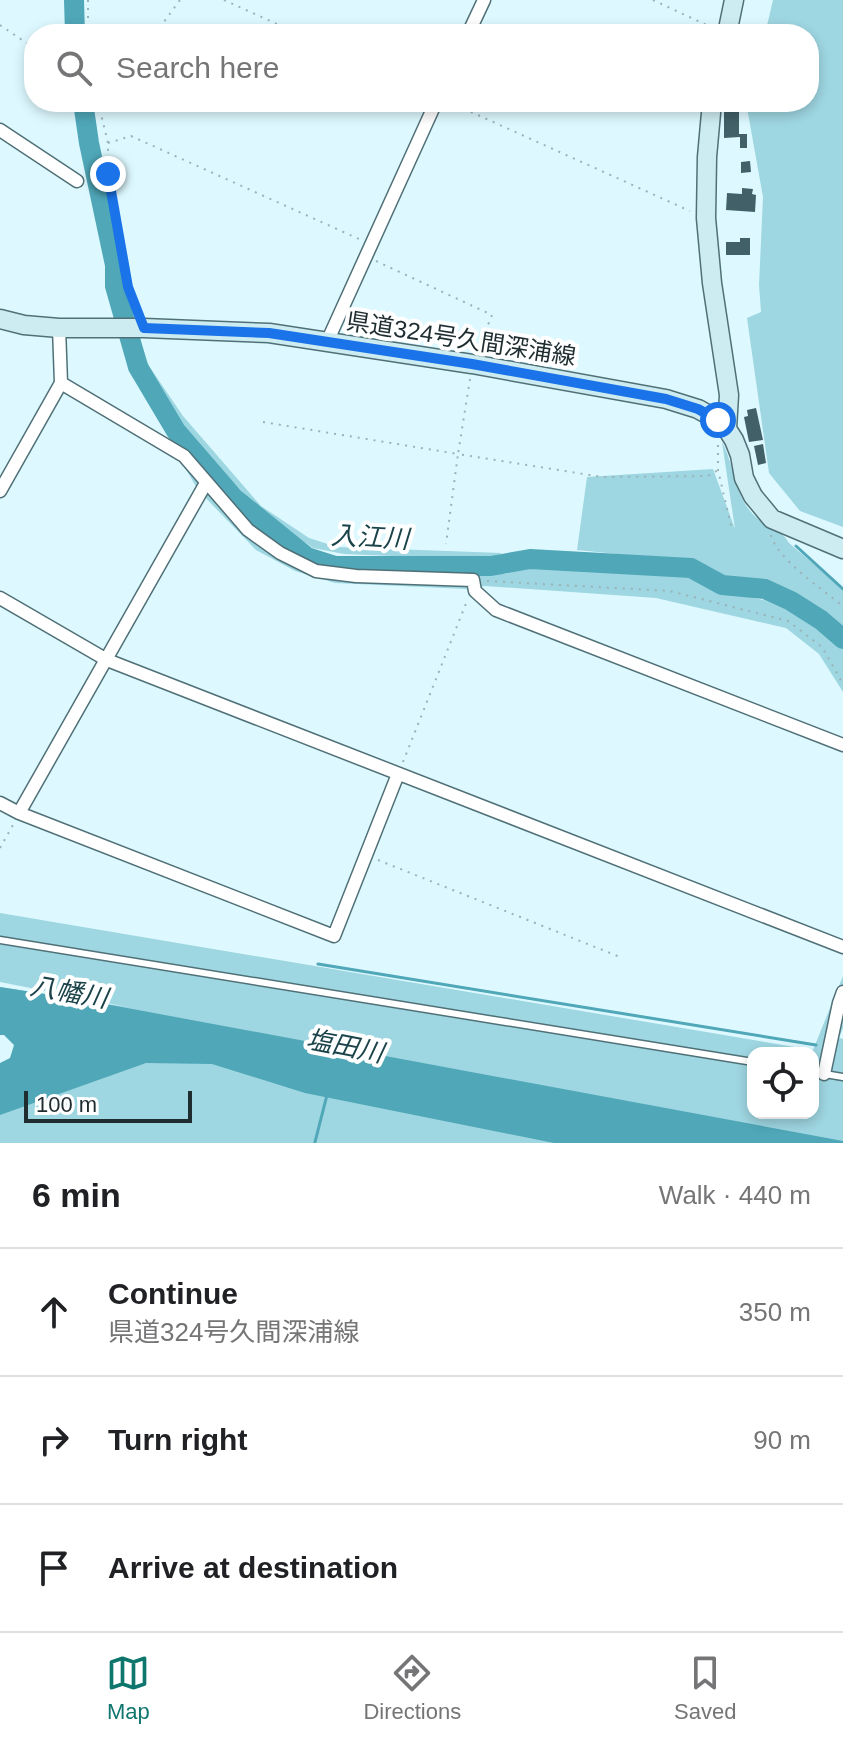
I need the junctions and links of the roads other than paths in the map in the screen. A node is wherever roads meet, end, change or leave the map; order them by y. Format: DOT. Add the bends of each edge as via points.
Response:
graph roads {
  1 [pos="484,0"];
  2 [pos="734,0"];
  3 [pos="473,24"];
  4 [pos="729,24"];
  5 [pos="431,112"];
  6 [pos="711,112"];
  7 [pos="0,130"];
  8 [pos="77,181"];
  9 [pos="0,319"];
  10 [pos="59,328"];
  11 [pos="327,342"];
  12 [pos="61,383"];
  13 [pos="722,437"];
  14 [pos="206,483"];
  15 [pos="0,491"];
  16 [pos="843,549"];
  17 [pos="0,598"];
  18 [pos="107,660"];
  19 [pos="843,745"];
  20 [pos="398,774"];
  21 [pos="0,803"];
  22 [pos="19,813"];
  23 [pos="0,940"];
  24 [pos="843,947"];
  25 [pos="843,992"];
  26 [pos="747,1061"];
  27 [pos="819,1073"];
  28 [pos="843,1077"];
  1 -- 3 [label="street"];
  2 -- 4 [label="main road"];
  5 -- 11 [label="street"];
  6 -- 13 [label="main road" via="706,218 729,395"];
  7 -- 8 [label="street"];
  9 -- 10 [label="main road, 県道324号久間深浦線"];
  10 -- 11 [label="main road, 県道324号久間深浦線" via="269,333"];
  10 -- 12 [label="street"];
  11 -- 13 [label="main road, 県道324号久間深浦線" via="666,399 718,420"];
  12 -- 14 [label="street" via="184,456"];
  12 -- 15 [label="street"];
  13 -- 16 [label="main road" via="737,447 744,478 772,519"];
  14 -- 18 [label="street"];
  14 -- 19 [label="street" via="248,530 316,571 473,580 475,591 496,610"];
  17 -- 18 [label="street"];
  18 -- 20 [label="street"];
  18 -- 22 [label="street"];
  20 -- 22 [label="street" via="334,936"];
  20 -- 24 [label="street"];
  21 -- 22 [label="street"];
  23 -- 26 [label="lane"];
  25 -- 27 [label="street"];
  27 -- 28 [label="lane"];
}
